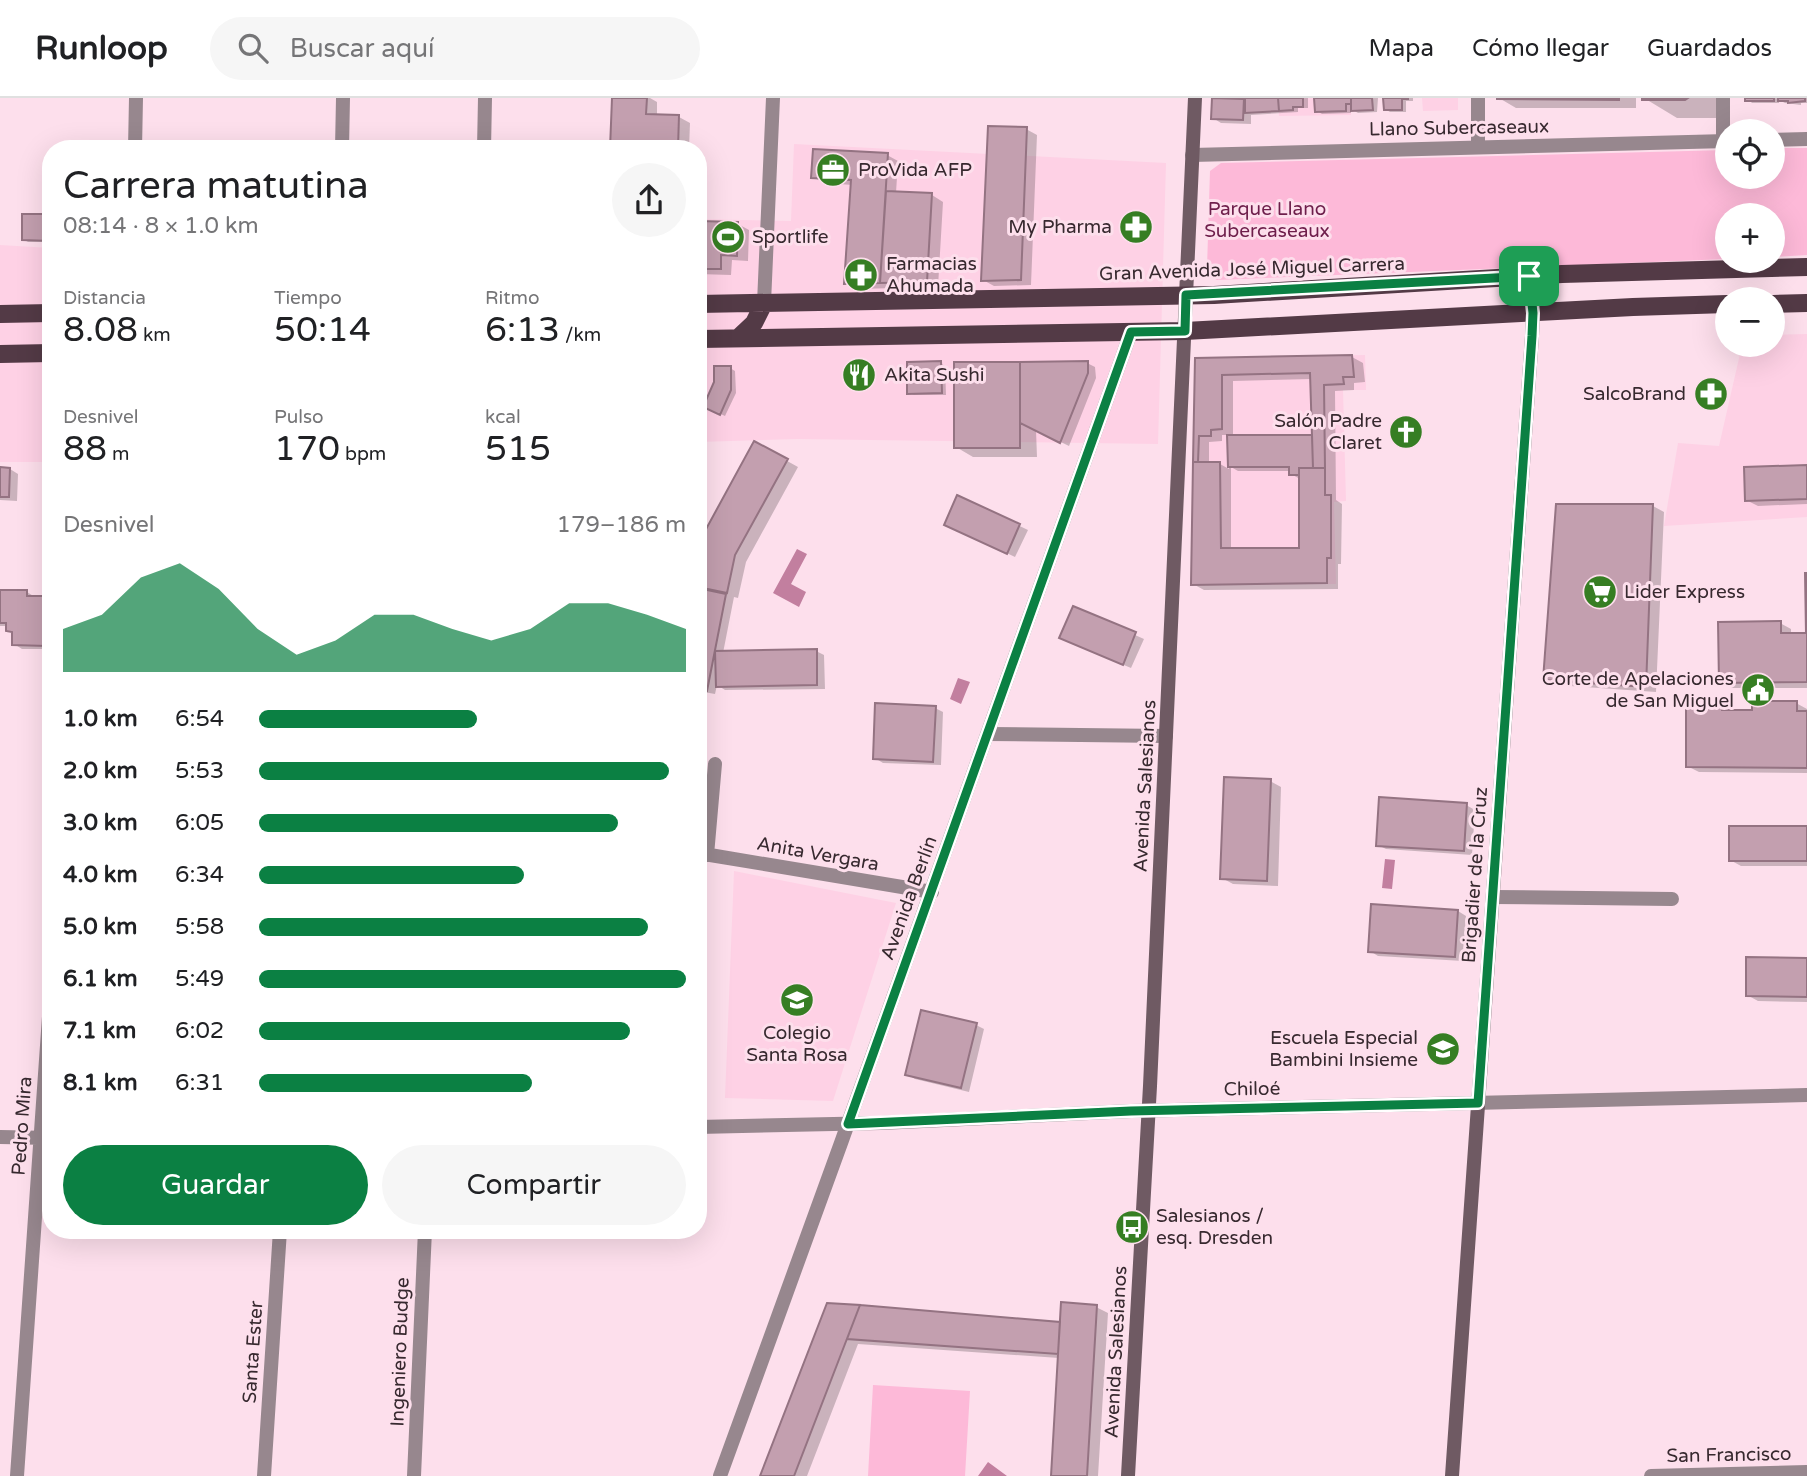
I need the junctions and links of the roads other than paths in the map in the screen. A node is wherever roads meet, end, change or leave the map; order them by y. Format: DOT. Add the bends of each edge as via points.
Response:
graph roads {
  1 [pos="136,98"];
  2 [pos="343,98"];
  3 [pos="485,98"];
  4 [pos="772,98"];
  5 [pos="1195,98"];
  6 [pos="1478,98"];
  7 [pos="1723,98"];
  8 [pos="1724,119"];
  9 [pos="1807,139"];
  10 [pos="135,140"];
  11 [pos="342,140"];
  12 [pos="484,140"];
  13 [pos="1785,140"];
  14 [pos="1715,141"];
  15 [pos="1478,147"];
  16 [pos="1192,155"];
  17 [pos="1807,267"];
  18 [pos="1529,276"];
  19 [pos="1186,295"];
  20 [pos="764,303"];
  21 [pos="1807,303"];
  22 [pos="707,304"];
  23 [pos="1785,304"];
  24 [pos="1715,305"];
  25 [pos="42,313"];
  26 [pos="1533,313"];
  27 [pos="0,314"];
  28 [pos="1185,331"];
  29 [pos="1131,332"];
  30 [pos="738,338"];
  31 [pos="707,339"];
  32 [pos="42,353"];
  33 [pos="0,354"];
  34 [pos="988,734"];
  35 [pos="1166,736"];
  36 [pos="715,764"];
  37 [pos="707,824"];
  38 [pos="707,855"];
  39 [pos="932,892"];
  40 [pos="1493,897"];
  41 [pos="1672,900"];
  42 [pos="1807,1095"];
  43 [pos="1478,1103"];
  44 [pos="1149,1111"];
  45 [pos="848,1124"];
  46 [pos="707,1127"];
  47 [pos="0,1137"];
  48 [pos="42,1138"];
  49 [pos="42,1185"];
  50 [pos="279,1239"];
  51 [pos="425,1239"];
  52 [pos="728,1452"];
  53 [pos="1807,1472"];
  54 [pos="17,1476"];
  55 [pos="264,1476"];
  56 [pos="414,1476"];
  57 [pos="720,1476"];
  58 [pos="727,1476"];
  59 [pos="1128,1476"];
  60 [pos="1452,1476"];
  61 [pos="1651,1476"];
  1 -- 10 [label="street"];
  2 -- 11 [label="street"];
  3 -- 12 [label="street"];
  4 -- 20 [label="street"];
  5 -- 16 [label="main road, Avenida Salesianos"];
  6 -- 15 [label="street"];
  7 -- 8 [label="street"];
  9 -- 13 [label="street"];
  14 -- 15 [label="street, Llano Subercaseaux"];
  15 -- 16 [label="street, Llano Subercaseaux"];
  16 -- 19 [label="main road, Avenida Salesianos"];
  17 -- 18 [label="main road, Gran Avenida José Miguel Carrera"];
  18 -- 19 [label="main road, Gran Avenida José Miguel Carrera"];
  18 -- 26 [label="main road, Brigadier de la Cruz"];
  19 -- 20 [label="main road, Gran Avenida José Miguel Carrera"];
  19 -- 28 [label="main road, Avenida Salesianos"];
  20 -- 22 [label="main road, Gran Avenida José Miguel Carrera"];
  20 -- 30 [label="main road" via="754,323"];
  21 -- 23 [label="main road"];
  24 -- 26 [label="main road"];
  25 -- 27 [label="main road"];
  26 -- 28 [label="main road"];
  26 -- 40 [label="main road, Brigadier de la Cruz"];
  28 -- 29 [label="main road"];
  28 -- 35 [label="main road, Avenida Salesianos"];
  29 -- 30 [label="main road"];
  29 -- 34 [label="street, Avenida Berlín"];
  30 -- 31 [label="main road"];
  32 -- 33 [label="main road"];
  34 -- 35 [label="street"];
  34 -- 39 [label="street, Avenida Berlín"];
  35 -- 44 [label="main road, Avenida Salesianos"];
  36 -- 37 [label="street"];
  38 -- 39 [label="street, Anita Vergara"];
  39 -- 45 [label="street, Avenida Berlín"];
  40 -- 41 [label="street"];
  40 -- 43 [label="main road, Brigadier de la Cruz"];
  42 -- 43 [label="street, Chiloé"];
  43 -- 44 [label="street, Chiloé"];
  43 -- 60 [label="main road, Brigadier de la Cruz"];
  44 -- 45 [label="street, Chiloé"];
  44 -- 59 [label="main road, Avenida Salesianos"];
  45 -- 46 [label="street, Chiloé"];
  45 -- 52 [label="street, Avenida Berlín"];
  47 -- 48 [label="street"];
  49 -- 54 [label="street, Pedro Mira"];
  50 -- 55 [label="street, Santa Ester"];
  51 -- 56 [label="street, Ingeniero Budge"];
  52 -- 57 [label="street, Avenida Berlín"];
  52 -- 58 [label="street"];
  53 -- 61 [label="street, San Francisco"];
}
